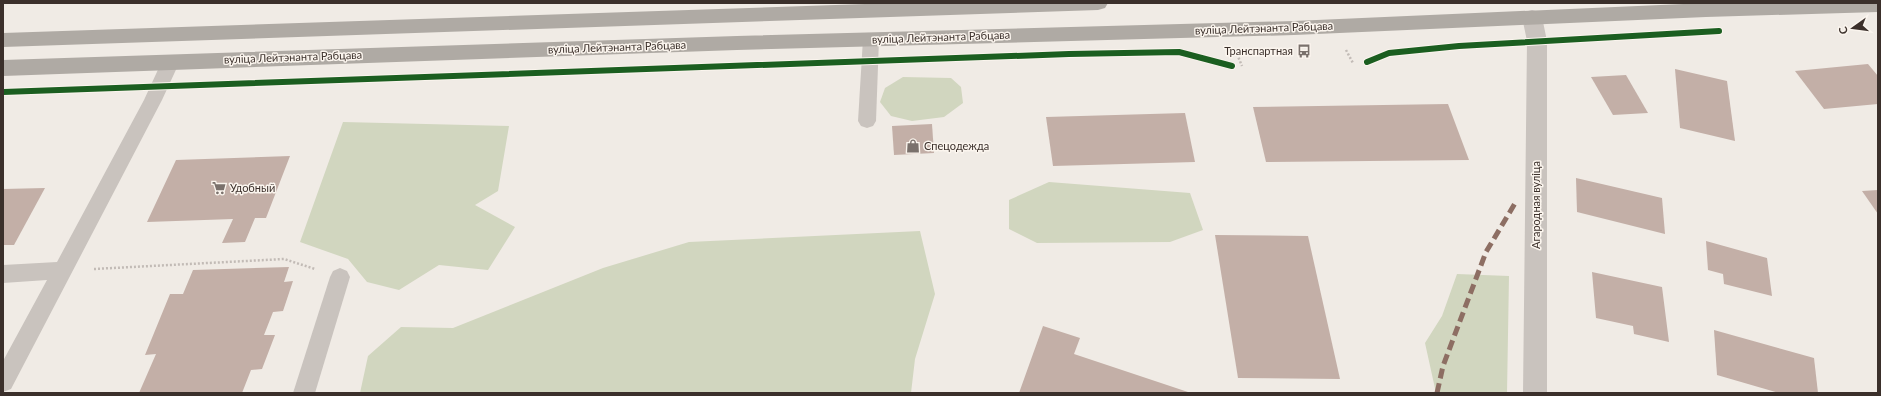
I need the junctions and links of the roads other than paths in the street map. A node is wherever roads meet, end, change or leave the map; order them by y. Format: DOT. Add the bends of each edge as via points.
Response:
graph roads {
  1 [pos="1098,3"];
  2 [pos="1878,5"];
  3 [pos="869,7"];
  4 [pos="1532,17"];
  5 [pos="871,39"];
  6 [pos="3,40"];
  7 [pos="171,61"];
  8 [pos="3,68"];
  9 [pos="867,121"];
  10 [pos="62,270"];
  11 [pos="3,274"];
  12 [pos="340,277"];
  13 [pos="3,382"];
  14 [pos="304,393"];
  15 [pos="1535,393"];
  1 -- 3 [label="highway"];
  2 -- 4 [label="highway, вуліца Лейтэнанта Рабцава"];
  3 -- 6 [label="highway"];
  4 -- 5 [label="highway, вуліца Лейтэнанта Рабцава" via="1294,28"];
  4 -- 15 [label="street, Агародная вуліца" via="1537,41"];
  5 -- 7 [label="highway, вуліца Лейтэнанта Рабцава"];
  5 -- 9 [label="lane"];
  7 -- 8 [label="highway, вуліца Лейтэнанта Рабцава"];
  7 -- 10 [label="lane" via="153,100"];
  10 -- 11 [label="lane"];
  10 -- 13 [label="lane"];
  12 -- 14 [label="lane"];
}
